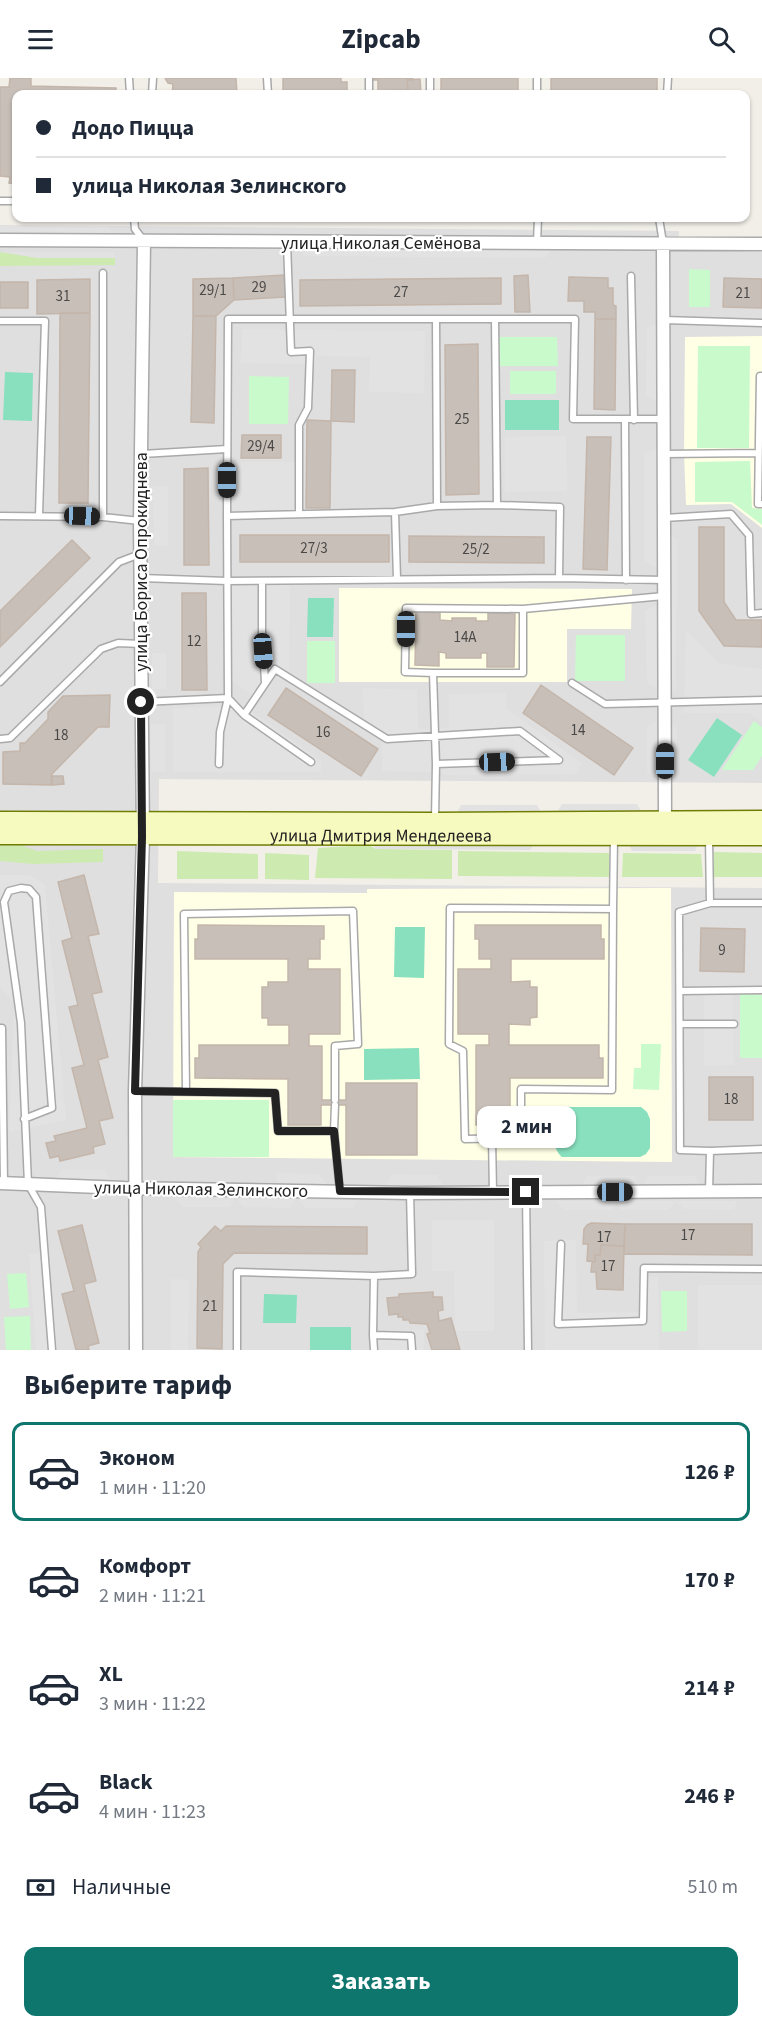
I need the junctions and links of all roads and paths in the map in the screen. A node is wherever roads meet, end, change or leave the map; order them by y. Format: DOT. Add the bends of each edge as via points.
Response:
graph roads {
  1 [pos="134,222"];
  2 [pos="538,222"];
  3 [pos="660,222"];
  4 [pos="0,240"];
  5 [pos="144,242"];
  6 [pos="287,243"];
  7 [pos="537,243"];
  8 [pos="663,243"];
  9 [pos="762,244"];
  10 [pos="103,273"];
  11 [pos="631,276"];
  12 [pos="290,319"];
  13 [pos="436,319"];
  14 [pos="495,319"];
  15 [pos="664,320"];
  16 [pos="0,321"];
  17 [pos="762,323"];
  18 [pos="762,376"];
  19 [pos="664,419"];
  20 [pos="625,420"];
  21 [pos="634,420"];
  22 [pos="227,449"];
  23 [pos="758,453"];
  24 [pos="141,454"];
  25 [pos="664,454"];
  26 [pos="762,504"];
  27 [pos="497,505"];
  28 [pos="436,506"];
  29 [pos="395,512"];
  30 [pos="299,514"];
  31 [pos="39,515"];
  32 [pos="0,516"];
  33 [pos="227,516"];
  34 [pos="103,517"];
  35 [pos="664,518"];
  36 [pos="140,521"];
  37 [pos="141,554"];
  38 [pos="141,578"];
  39 [pos="560,578"];
  40 [pos="397,579"];
  41 [pos="626,580"];
  42 [pos="664,580"];
  43 [pos="227,581"];
  44 [pos="262,581"];
  45 [pos="664,596"];
  46 [pos="524,609"];
  47 [pos="762,613"];
  48 [pos="141,644"];
  49 [pos="433,673"];
  50 [pos="0,682"];
  51 [pos="265,683"];
  52 [pos="572,683"];
  53 [pos="228,698"];
  54 [pos="762,700"];
  55 [pos="664,701"];
  56 [pos="141,702"];
  57 [pos="244,715"];
  58 [pos="434,736"];
  59 [pos="0,739"];
  60 [pos="311,762"];
  61 [pos="219,764"];
  62 [pos="436,764"];
  63 [pos="665,820"];
  64 [pos="762,820"];
  65 [pos="0,821"];
  66 [pos="435,822"];
  67 [pos="142,828"];
  68 [pos="614,835"];
  69 [pos="709,835"];
  70 [pos="0,836"];
  71 [pos="762,836"];
  72 [pos="710,903"];
  73 [pos="762,903"];
  74 [pos="613,909"];
  75 [pos="762,990"];
  76 [pos="680,991"];
  77 [pos="680,1024"];
  78 [pos="734,1024"];
  79 [pos="0,1028"];
  80 [pos="135,1091"];
  81 [pos="186,1091"];
  82 [pos="24,1119"];
  83 [pos="334,1131"];
  84 [pos="492,1138"];
  85 [pos="762,1149"];
  86 [pos="710,1151"];
  87 [pos="2,1183"];
  88 [pos="28,1184"];
  89 [pos="136,1187"];
  90 [pos="340,1191"];
  91 [pos="762,1191"];
  92 [pos="493,1192"];
  93 [pos="526,1192"];
  94 [pos="709,1192"];
  95 [pos="410,1193"];
  96 [pos="561,1244"];
  97 [pos="762,1269"];
  98 [pos="374,1276"];
  99 [pos="373,1335"];
  100 [pos="52,1350"];
  101 [pos="136,1350"];
  102 [pos="237,1350"];
  103 [pos="374,1350"];
  104 [pos="412,1350"];
  105 [pos="528,1350"];
  1 -- 5 [label="lane"];
  2 -- 7 [label="lane"];
  3 -- 8 [label="lane"];
  4 -- 5 [label="street, улица Николая Семёнова"];
  5 -- 6 [label="street, улица Николая Семёнова"];
  5 -- 24 [label="street, улица Бориса Опрокиднева"];
  6 -- 7 [label="street, улица Николая Семёнова"];
  6 -- 12 [label="lane"];
  7 -- 8 [label="street, улица Николая Семёнова"];
  8 -- 9 [label="street, улица Николая Семёнова"];
  8 -- 15 [label="street"];
  10 -- 34 [label="lane"];
  11 -- 21 [label="lane"];
  12 -- 13 [label="lane"];
  12 -- 22 [label="lane" via="228,319"];
  12 -- 30 [label="lane" via="291,352 310,351 308,408 299,425"];
  13 -- 14 [label="lane"];
  13 -- 28 [label="lane"];
  14 -- 20 [label="lane" via="575,319 573,420"];
  14 -- 27 [label="lane"];
  15 -- 17 [label="lane"];
  15 -- 19 [label="street"];
  16 -- 31 [label="lane" via="45,321"];
  18 -- 23 [label="lane"];
  19 -- 21 [label="lane"];
  19 -- 25 [label="street"];
  20 -- 21 [label="lane"];
  20 -- 41 [label="lane"];
  22 -- 24 [label="lane"];
  22 -- 33 [label="lane"];
  23 -- 25 [label="lane"];
  23 -- 26 [label="lane" via="758,504"];
  24 -- 36 [label="street, улица Бориса Опрокиднева"];
  25 -- 35 [label="street"];
  27 -- 28 [label="lane"];
  27 -- 39 [label="lane" via="560,507"];
  28 -- 29 [label="lane"];
  29 -- 30 [label="lane"];
  29 -- 40 [label="lane"];
  30 -- 33 [label="lane"];
  31 -- 32 [label="lane"];
  31 -- 34 [label="lane"];
  33 -- 43 [label="lane"];
  34 -- 36 [label="lane"];
  35 -- 42 [label="street"];
  35 -- 47 [label="lane" via="731,514 749,535 751,614"];
  36 -- 37 [label="street, улица Бориса Опрокиднева"];
  37 -- 38 [label="street, улица Бориса Опрокиднева"];
  37 -- 50 [label="lane" via="120,561"];
  38 -- 43 [label="lane"];
  38 -- 48 [label="street, улица Бориса Опрокиднева"];
  39 -- 40 [label="lane"];
  39 -- 41 [label="lane"];
  40 -- 44 [label="lane"];
  41 -- 42 [label="lane"];
  42 -- 45 [label="street"];
  43 -- 44 [label="lane"];
  43 -- 53 [label="lane"];
  44 -- 51 [label="lane"];
  45 -- 46 [label="lane"];
  45 -- 55 [label="street"];
  46 -- 49 [label="lane" via="523,673"];
  46 -- 49 [label="lane" via="406,608 405,672"];
  48 -- 56 [label="street, улица Бориса Опрокиднева"];
  48 -- 59 [label="lane" via="118,643 101,649 10,738"];
  49 -- 58 [label="lane"];
  51 -- 57 [label="lane"];
  51 -- 58 [label="lane" via="274,669 387,739"];
  52 -- 55 [label="lane" via="605,704"];
  53 -- 56 [label="lane"];
  53 -- 57 [label="lane"];
  53 -- 61 [label="lane" via="220,732"];
  54 -- 55 [label="lane"];
  55 -- 63 [label="street"];
  56 -- 67 [label="street, улица Бориса Опрокиднева"];
  57 -- 60 [label="lane"];
  58 -- 62 [label="lane"];
  58 -- 62 [label="lane" via="520,731 559,760"];
  62 -- 66 [label="lane"];
  63 -- 64 [label="street, улица Дмитрия Менделеева"];
  63 -- 66 [label="street, улица Дмитрия Менделеева"];
  65 -- 67 [label="street, улица Дмитрия Менделеева"];
  66 -- 67 [label="street, улица Дмитрия Менделеева"];
  67 -- 68 [label="street, улица Дмитрия Менделеева"];
  67 -- 70 [label="street, улица Дмитрия Менделеева"];
  67 -- 80 [label="street, улица Бориса Опрокиднева"];
  68 -- 69 [label="street, улица Дмитрия Менделеева"];
  68 -- 74 [label="lane"];
  69 -- 71 [label="street, улица Дмитрия Менделеева"];
  69 -- 72 [label="lane"];
  72 -- 73 [label="lane"];
  72 -- 76 [label="lane" via="679,912"];
  74 -- 84 [label="lane" via="612,1090 521,1089 521,1138"];
  74 -- 84 [label="lane" via="450,908 450,1044 464,1051 465,1139"];
  75 -- 76 [label="lane"];
  76 -- 77 [label="lane"];
  77 -- 78 [label="lane"];
  77 -- 86 [label="lane" via="680,1150"];
  79 -- 87 [label="lane"];
  80 -- 81 [label="lane"];
  80 -- 89 [label="street, улица Бориса Опрокиднева"];
  81 -- 83 [label="lane" via="275,1093 278,1131"];
  81 -- 83 [label="lane" via="184,914 353,911 358,1044 335,1046"];
  82 -- 82 [label="lane" via="52,1108 36,897 29,889 21,888 9,891 4,902 21,1023"];
  82 -- 88 [label="lane"];
  83 -- 90 [label="lane"];
  84 -- 92 [label="lane"];
  85 -- 86 [label="lane"];
  86 -- 94 [label="lane"];
  87 -- 88 [label="street, улица Николая Зелинского"];
  88 -- 89 [label="street, улица Николая Зелинского"];
  88 -- 100 [label="lane" via="41,1207"];
  89 -- 90 [label="street, улица Николая Зелинского"];
  89 -- 101 [label="street, улица Бориса Опрокиднева"];
  90 -- 95 [label="street, улица Николая Зелинского"];
  91 -- 94 [label="street, улица Николая Зелинского"];
  92 -- 93 [label="street, улица Николая Зелинского"];
  92 -- 95 [label="street, улица Николая Зелинского"];
  93 -- 94 [label="street, улица Николая Зелинского"];
  93 -- 105 [label="lane"];
  95 -- 98 [label="lane" via="412,1274"];
  96 -- 97 [label="lane" via="558,1323 644,1321 644,1268"];
  98 -- 99 [label="lane"];
  98 -- 102 [label="lane" via="237,1272"];
  99 -- 103 [label="lane"];
  99 -- 104 [label="lane" via="411,1336"];
}
